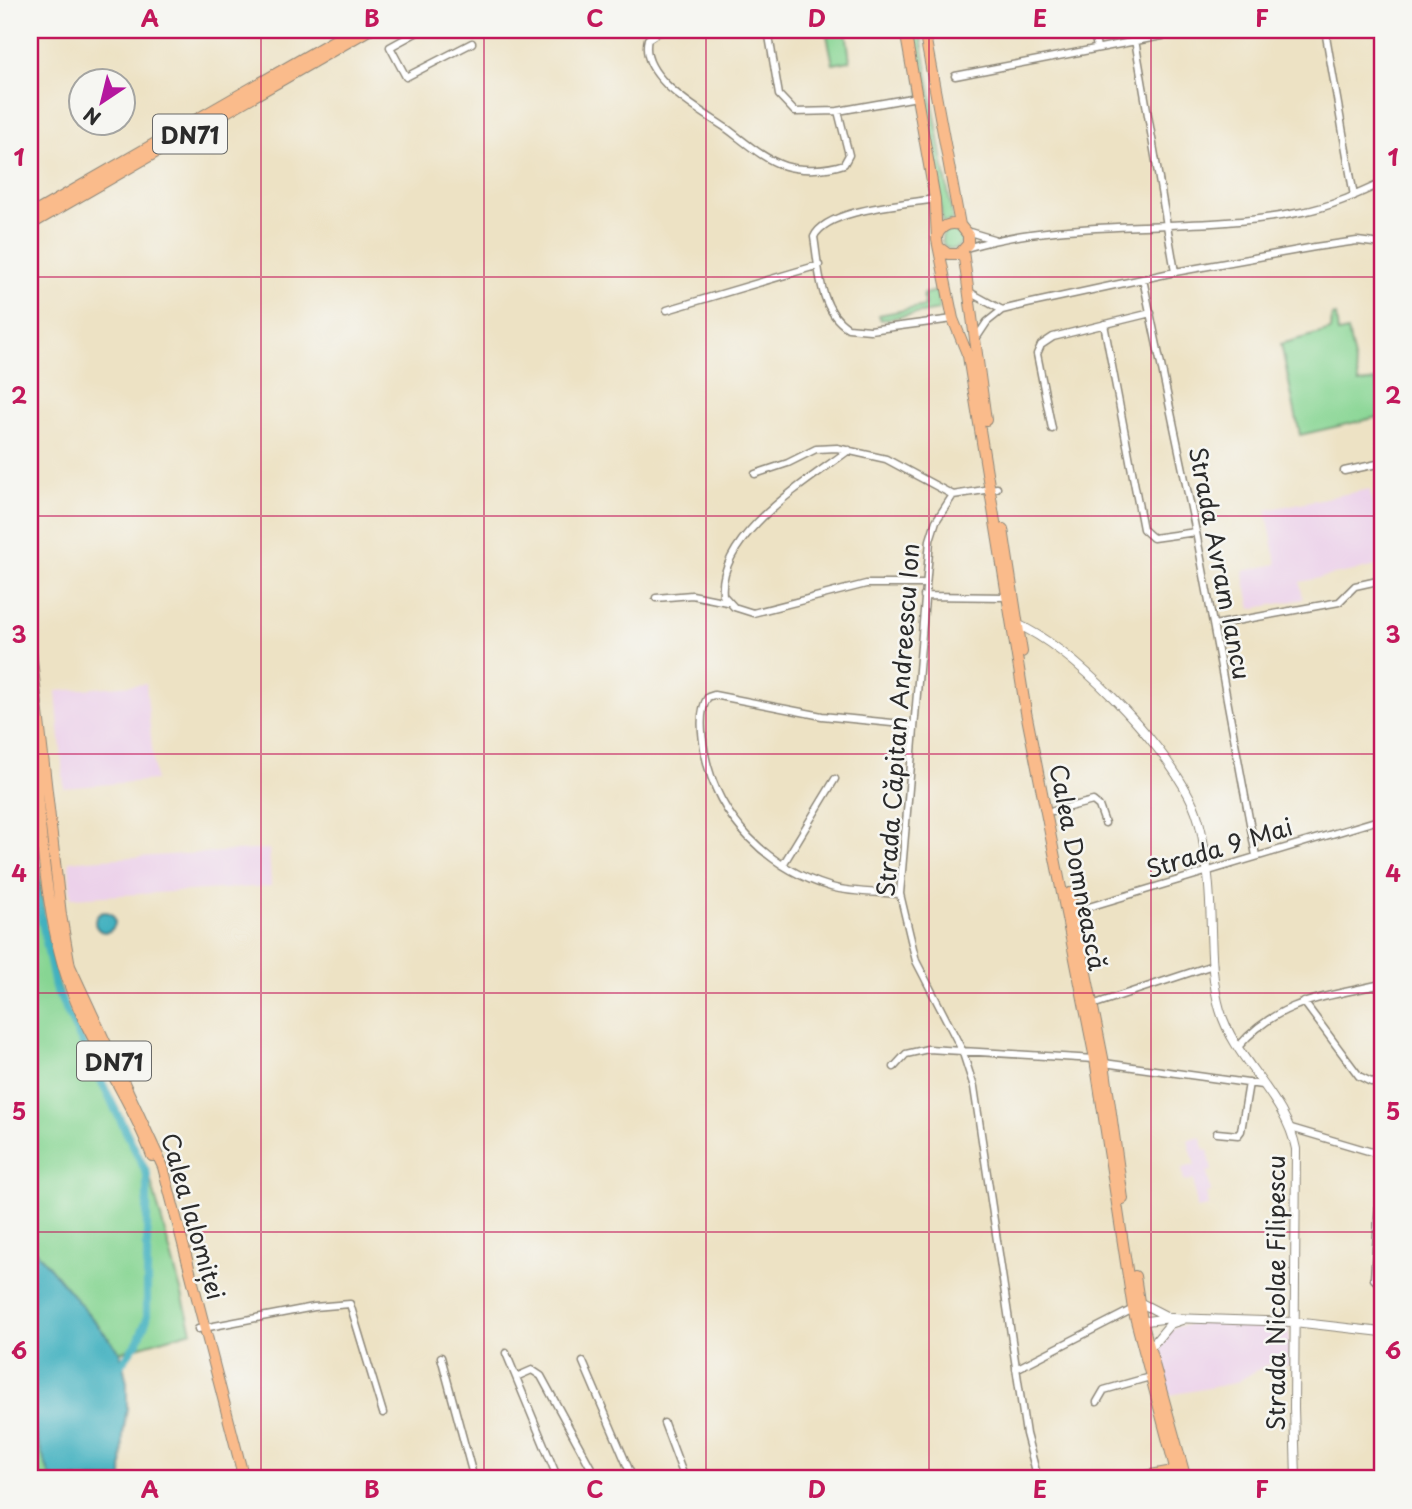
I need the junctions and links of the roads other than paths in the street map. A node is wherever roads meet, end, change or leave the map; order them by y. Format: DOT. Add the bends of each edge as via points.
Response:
graph roads {
  1 [pos="352,30"];
  2 [pos="369,30"];
  3 [pos="421,30"];
  4 [pos="676,30"];
  5 [pos="768,30"];
  6 [pos="905,30"];
  7 [pos="923,30"];
  8 [pos="1093,30"];
  9 [pos="1193,30"];
  10 [pos="1325,30"];
  11 [pos="1135,40"];
  12 [pos="472,43"];
  13 [pos="1097,47"];
  14 [pos="955,76"];
  15 [pos="917,97"];
  16 [pos="838,111"];
  17 [pos="1382,183"];
  18 [pos="1354,196"];
  19 [pos="935,199"];
  20 [pos="30,215"];
  21 [pos="1167,224"];
  22 [pos="30,225"];
  23 [pos="963,228"];
  24 [pos="937,236"];
  25 [pos="995,239"];
  26 [pos="1382,244"];
  27 [pos="940,248"];
  28 [pos="964,250"];
  29 [pos="818,265"];
  30 [pos="1175,272"];
  31 [pos="1143,279"];
  32 [pos="971,293"];
  33 [pos="667,310"];
  34 [pos="1002,310"];
  35 [pos="1151,313"];
  36 [pos="953,319"];
  37 [pos="1104,324"];
  38 [pos="975,340"];
  39 [pos="1052,429"];
  40 [pos="849,450"];
  41 [pos="1382,463"];
  42 [pos="1344,471"];
  43 [pos="755,474"];
  44 [pos="994,489"];
  45 [pos="953,495"];
  46 [pos="1196,532"];
  47 [pos="1382,580"];
  48 [pos="925,584"];
  49 [pos="924,596"];
  50 [pos="1007,597"];
  51 [pos="656,598"];
  52 [pos="727,601"];
  53 [pos="1014,622"];
  54 [pos="1214,625"];
  55 [pos="30,642"];
  56 [pos="30,721"];
  57 [pos="912,725"];
  58 [pos="835,779"];
  59 [pos="1053,811"];
  60 [pos="1382,819"];
  61 [pos="1105,823"];
  62 [pos="1256,856"];
  63 [pos="784,863"];
  64 [pos="1208,870"];
  65 [pos="900,894"];
  66 [pos="1070,912"];
  67 [pos="1213,965"];
  68 [pos="1382,984"];
  69 [pos="1304,1002"];
  70 [pos="1089,1006"];
  71 [pos="1238,1047"];
  72 [pos="962,1051"];
  73 [pos="1100,1061"];
  74 [pos="894,1067"];
  75 [pos="1382,1080"];
  76 [pos="1249,1083"];
  77 [pos="1262,1085"];
  78 [pos="1291,1128"];
  79 [pos="1217,1133"];
  80 [pos="1382,1155"];
  81 [pos="1382,1286"];
  82 [pos="1137,1303"];
  83 [pos="1171,1318"];
  84 [pos="1188,1318"];
  85 [pos="1139,1321"];
  86 [pos="1294,1322"];
  87 [pos="202,1329"];
  88 [pos="1382,1332"];
  89 [pos="1150,1348"];
  90 [pos="506,1353"];
  91 [pos="441,1357"];
  92 [pos="583,1362"];
  93 [pos="1016,1369"];
  94 [pos="1153,1376"];
  95 [pos="516,1377"];
  96 [pos="1097,1402"];
  97 [pos="383,1413"];
  98 [pos="664,1423"];
  99 [pos="1178,1474"];
  100 [pos="240,1477"];
  101 [pos="474,1479"];
  102 [pos="558,1479"];
  103 [pos="597,1479"];
  104 [pos="633,1479"];
  105 [pos="685,1479"];
  106 [pos="1038,1479"];
  107 [pos="1128,1479"];
  108 [pos="1296,1479"];
  1 -- 20 [label="main road, DN71"];
  2 -- 22 [label="main road, DN71"];
  3 -- 12 [label="street" via="390,47 406,77"];
  4 -- 16 [label="street" via="648,39 647,51 658,74 683,99 775,162 800,168 844,164 849,155"];
  5 -- 16 [label="street" via="779,94 788,108 802,113"];
  6 -- 15 [label="main road"];
  7 -- 23 [label="main road"];
  8 -- 13 [label="street"];
  9 -- 11 [label="street"];
  10 -- 18 [label="street"];
  11 -- 13 [label="street"];
  11 -- 21 [label="street"];
  13 -- 14 [label="street"];
  15 -- 16 [label="street"];
  15 -- 19 [label="main road"];
  17 -- 18 [label="street"];
  18 -- 21 [label="street" via="1273,217"];
  19 -- 24 [label="main road"];
  19 -- 29 [label="street" via="826,222 814,237"];
  21 -- 25 [label="street"];
  21 -- 30 [label="street"];
  23 -- 24 [label="main road" via="946,225"];
  23 -- 25 [label="street"];
  23 -- 28 [label="main road" via="968,240"];
  24 -- 27 [label="main road"];
  25 -- 28 [label="street"];
  26 -- 30 [label="street" via="1345,242"];
  27 -- 28 [label="main road" via="953,255"];
  27 -- 36 [label="main road, Calea Domnească"];
  28 -- 32 [label="main road, Calea Domnească"];
  29 -- 33 [label="street"];
  29 -- 36 [label="street" via="826,301 836,319 848,328 870,330"];
  30 -- 31 [label="street"];
  31 -- 34 [label="street"];
  31 -- 35 [label="street, Strada Avram Iancu"];
  32 -- 34 [label="street"];
  32 -- 38 [label="main road, Calea Domnească"];
  34 -- 38 [label="street"];
  35 -- 37 [label="street"];
  35 -- 46 [label="street, Strada Avram Iancu"];
  36 -- 44 [label="main road, Calea Domnească" via="968,356"];
  37 -- 39 [label="street" via="1053,337 1038,349"];
  37 -- 46 [label="street" via="1143,529 1153,538"];
  38 -- 44 [label="main road, Calea Domnească"];
  40 -- 43 [label="street" via="816,449"];
  40 -- 45 [label="street" via="886,459"];
  40 -- 52 [label="street" via="750,530 724,575"];
  41 -- 42 [label="street"];
  44 -- 45 [label="street"];
  44 -- 50 [label="main road, Calea Domnească"];
  44 -- 53 [label="main road, Calea Domnească"];
  45 -- 48 [label="street, Strada Căpitan Andreescu Ion" via="932,530"];
  46 -- 54 [label="street, Strada Avram Iancu"];
  47 -- 54 [label="street" via="1355,586 1339,602"];
  48 -- 49 [label="street, Strada Căpitan Andreescu Ion"];
  48 -- 52 [label="street" via="866,584 758,612 742,611"];
  49 -- 50 [label="street"];
  49 -- 57 [label="street, Strada Căpitan Andreescu Ion"];
  50 -- 53 [label="main road, Calea Domnească"];
  51 -- 52 [label="street" via="692,595"];
  53 -- 59 [label="main road, Calea Domnească"];
  53 -- 64 [label="street, Strada Nicolae Filipescu" via="1047,642 1104,689 1164,758 1195,808"];
  53 -- 66 [label="main road, Calea Domnească"];
  54 -- 62 [label="street, Strada Avram Iancu"];
  55 -- 87 [label="main road, Calea Ialomiței / DN71" via="70,966 156,1147"];
  56 -- 87 [label="main road, Calea Ialomiței / DN71" via="50,897 64,968 157,1170"];
  57 -- 63 [label="street" via="822,716 714,695 706,699 703,740 724,806 740,830"];
  57 -- 65 [label="street, Strada Căpitan Andreescu Ion"];
  58 -- 63 [label="street"];
  59 -- 61 [label="street" via="1093,801 1100,806"];
  59 -- 66 [label="main road, Calea Domnească"];
  60 -- 62 [label="street, Strada 9 Mai"];
  62 -- 64 [label="street, Strada 9 Mai"];
  63 -- 65 [label="street" via="829,886"];
  64 -- 66 [label="street, Strada 9 Mai"];
  64 -- 67 [label="street, Strada Nicolae Filipescu"];
  65 -- 72 [label="street, Strada Căpitan Andreescu Ion" via="916,961"];
  66 -- 70 [label="main road, Calea Domnească"];
  67 -- 70 [label="street"];
  67 -- 71 [label="street, Strada Nicolae Filipescu" via="1221,1011"];
  68 -- 69 [label="street"];
  69 -- 71 [label="street" via="1268,1018"];
  69 -- 75 [label="street" via="1359,1076 1371,1082"];
  70 -- 73 [label="main road, Calea Domnească"];
  71 -- 77 [label="street, Strada Nicolae Filipescu"];
  72 -- 73 [label="street"];
  72 -- 74 [label="street" via="914,1051"];
  72 -- 93 [label="street, Strada Căpitan Andreescu Ion" via="979,1110"];
  73 -- 76 [label="street"];
  73 -- 82 [label="main road, Calea Domnească"];
  76 -- 77 [label="street"];
  76 -- 79 [label="street" via="1241,1131 1238,1135"];
  77 -- 78 [label="street, Strada Nicolae Filipescu"];
  78 -- 80 [label="street"];
  78 -- 86 [label="street, Strada Nicolae Filipescu" via="1296,1158"];
  80 -- 81 [label="street" via="1374,1279"];
  82 -- 83 [label="street"];
  82 -- 85 [label="main road, Calea Domnească"];
  82 -- 93 [label="street"];
  83 -- 84 [label="street"];
  83 -- 85 [label="street"];
  84 -- 86 [label="street"];
  84 -- 89 [label="street" via="1170,1325"];
  85 -- 89 [label="main road"];
  85 -- 94 [label="main road, Calea Domnească"];
  86 -- 88 [label="street"];
  86 -- 108 [label="street, Strada Nicolae Filipescu"];
  87 -- 97 [label="street" via="350,1304"];
  87 -- 100 [label="main road, Calea Ialomiței / DN71"];
  89 -- 94 [label="main road"];
  90 -- 95 [label="street"];
  91 -- 101 [label="street"];
  92 -- 104 [label="street"];
  93 -- 106 [label="street, Strada Căpitan Andreescu Ion"];
  94 -- 96 [label="street" via="1104,1391"];
  94 -- 99 [label="main road, Calea Domnească"];
  94 -- 99 [label="main road, Calea Domnească"];
  95 -- 102 [label="street"];
  95 -- 103 [label="street" via="532,1370 541,1376"];
  98 -- 105 [label="street"];
  99 -- 107 [label="main road"];
}
